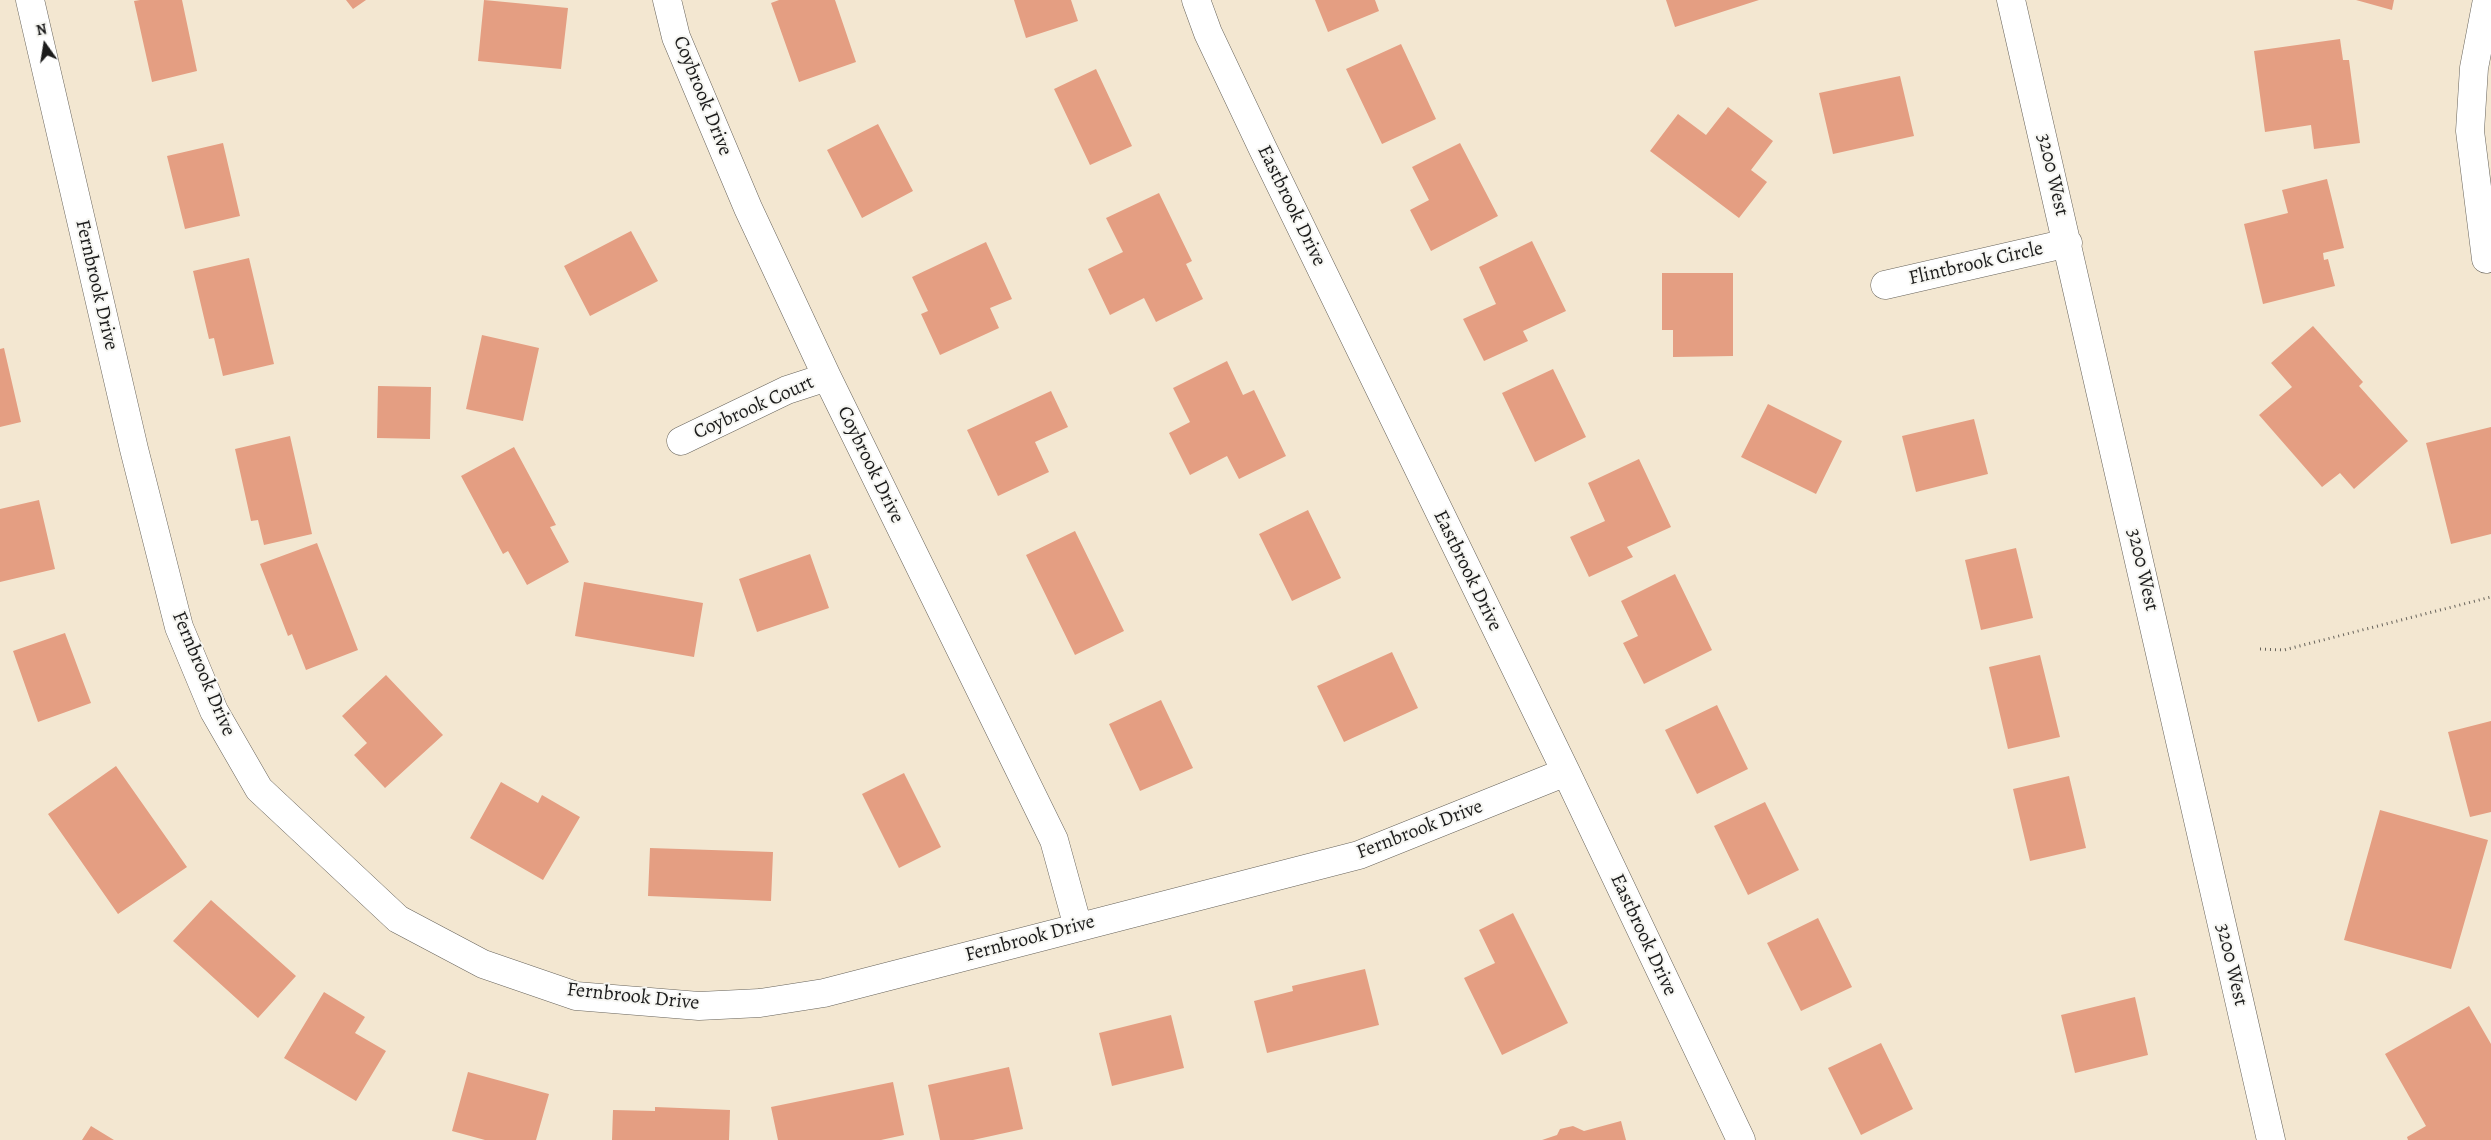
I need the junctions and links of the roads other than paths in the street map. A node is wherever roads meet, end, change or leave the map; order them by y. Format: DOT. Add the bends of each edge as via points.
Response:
graph roads {
  1 [pos="30,0"];
  2 [pos="667,0"];
  3 [pos="1196,0"];
  4 [pos="2011,0"];
  5 [pos="2487,0"];
  6 [pos="2068,243"];
  7 [pos="2486,259"];
  8 [pos="1884,285"];
  9 [pos="827,376"];
  10 [pos="681,441"];
  11 [pos="1566,772"];
  12 [pos="1078,926"];
  13 [pos="1741,1140"];
  14 [pos="2271,1140"];
  1 -- 12 [label="street, Fernbrook Drive" via="134,450 179,627 214,711 259,790 398,919 483,964 576,996 699,1006 760,1003 824,994"];
  2 -- 9 [label="street, Coybrook Drive" via="676,37 748,208"];
  3 -- 11 [label="street, Eastbrook Drive" via="1208,33 1262,147"];
  4 -- 6 [label="street, 3200 West"];
  5 -- 7 [label="street" via="2474,68 2470,131"];
  6 -- 8 [label="street, Flintbrook Circle"];
  6 -- 14 [label="street, 3200 West"];
  9 -- 10 [label="street, Coybrook Court" via="787,390"];
  9 -- 12 [label="street, Coybrook Drive" via="1054,840"];
  11 -- 12 [label="street, Fernbrook Drive" via="1359,855"];
  11 -- 13 [label="street, Eastbrook Drive"];
}
